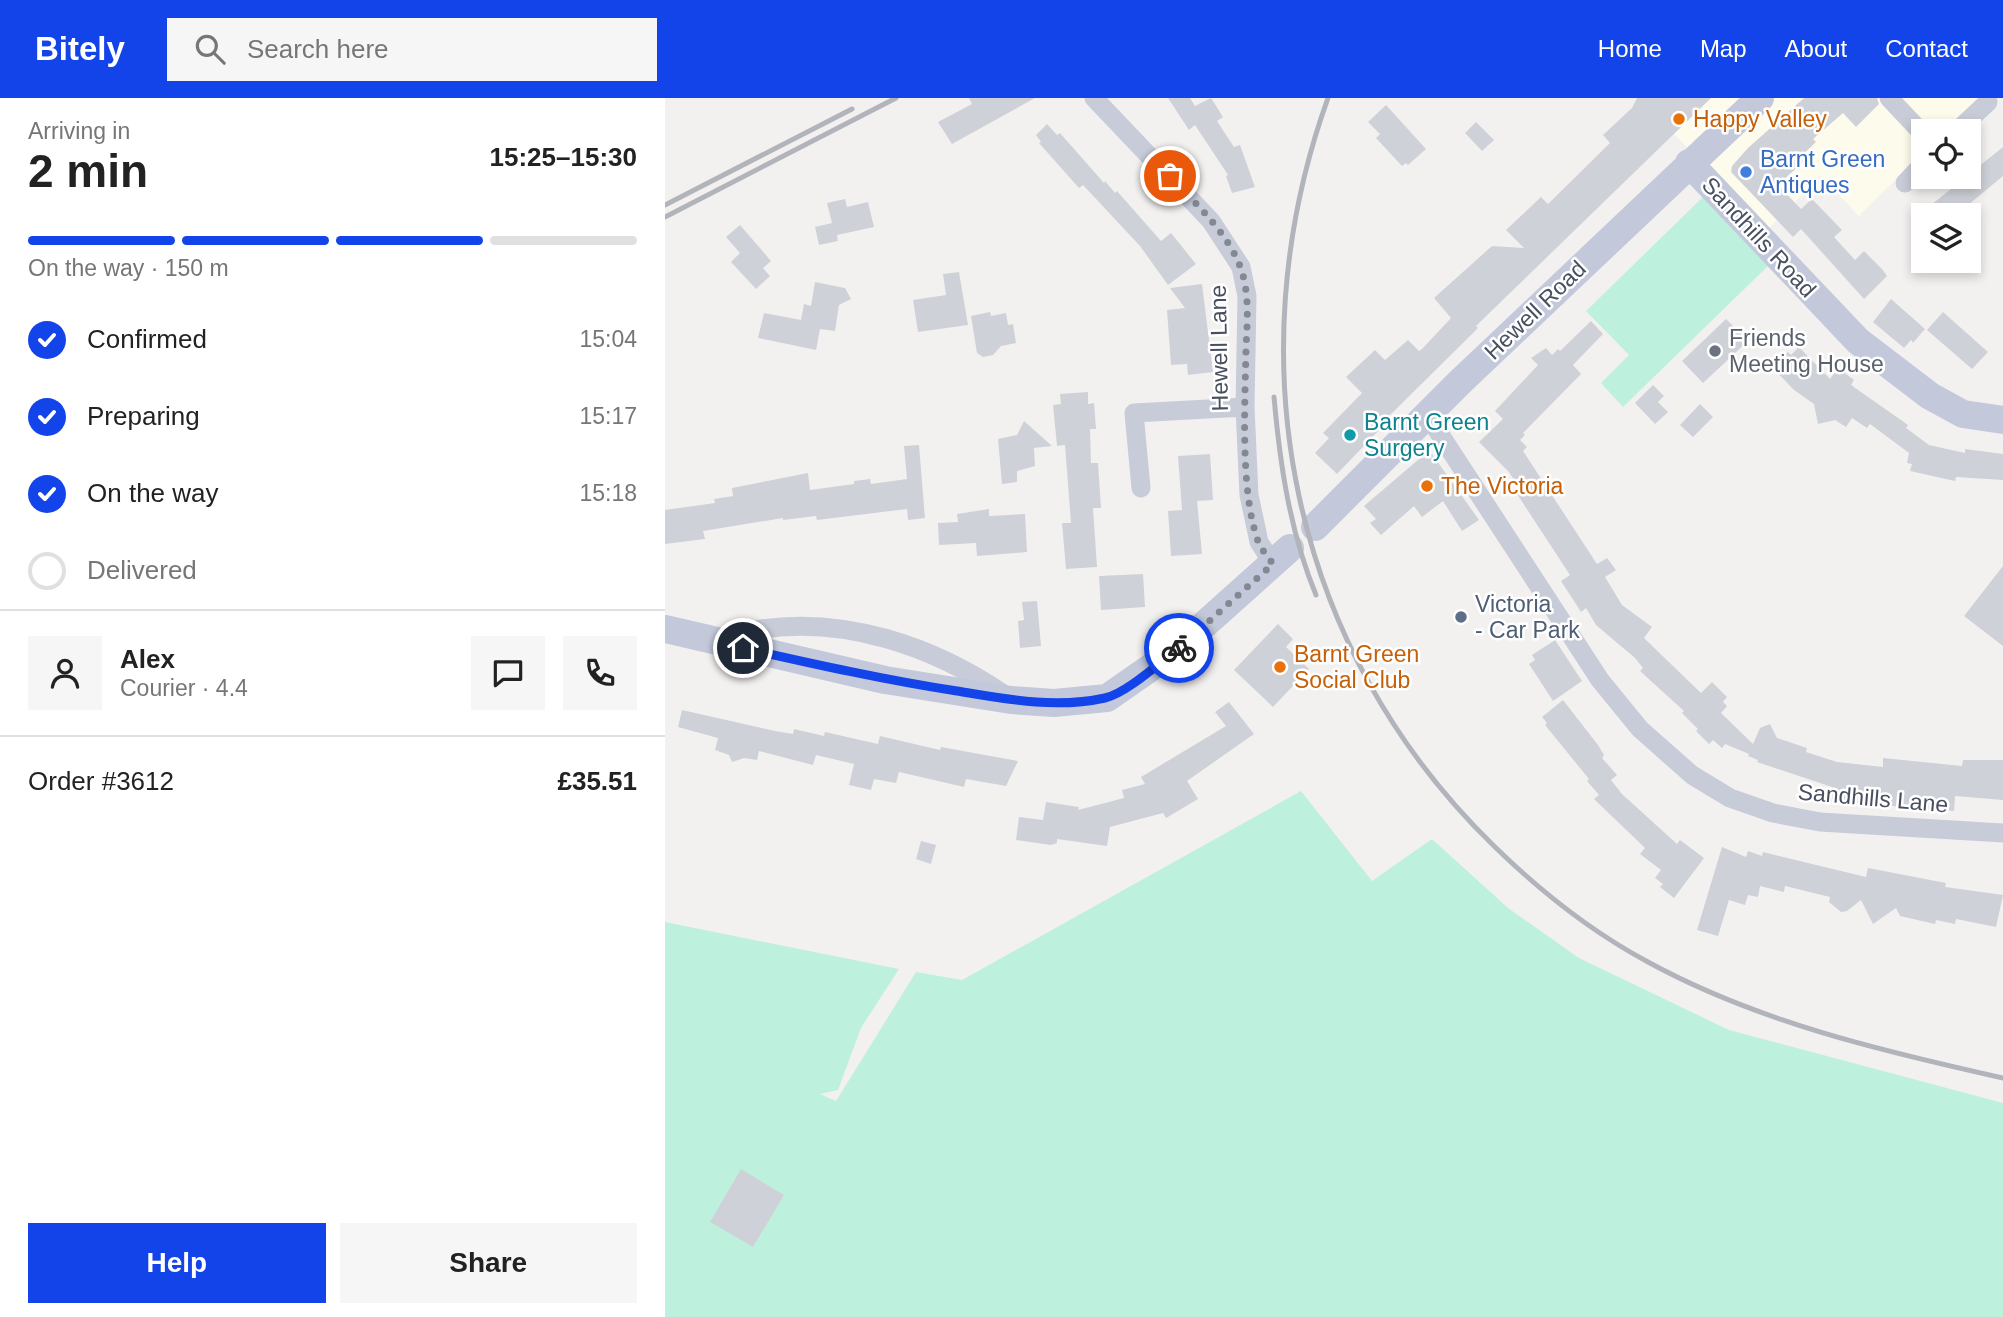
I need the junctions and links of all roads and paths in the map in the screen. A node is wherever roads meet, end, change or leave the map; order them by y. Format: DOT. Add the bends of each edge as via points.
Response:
graph roads {
  1 [pos="1094,98"];
  2 [pos="1760,98"];
  3 [pos="1889,98"];
  4 [pos="1988,102"];
  5 [pos="1970,119"];
  6 [pos="1911,121"];
  7 [pos="1689,163"];
  8 [pos="1911,177"];
  9 [pos="1905,183"];
  10 [pos="1245,407"];
  11 [pos="1428,416"];
  12 [pos="2003,421"];
  13 [pos="1141,488"];
  14 [pos="1315,527"];
  15 [pos="1281,556"];
  16 [pos="665,629"];
  17 [pos="719,643"];
  18 [pos="1011,700"];
  19 [pos="2003,833"];
  1 -- 10 [label="street, Hewell Lane" via="1195,202 1241,267 1247,296"];
  2 -- 7 [label="street, Hewell Road"];
  3 -- 6 [label="street"];
  4 -- 5 [label="street"];
  7 -- 11 [label="street, Hewell Road"];
  7 -- 12 [label="street, Sandhills Road" via="1858,341 1930,396 1963,414"];
  8 -- 9 [label="street"];
  10 -- 13 [label="street" via="1134,413"];
  10 -- 15 [label="street, Hewell Lane" via="1249,495 1259,542"];
  11 -- 14 [label="street, Hewell Road"];
  11 -- 19 [label="street, Sandhills Lane" via="1600,680 1640,729 1692,775 1730,798 1820,822"];
  15 -- 18 [label="street" via="1176,650 1107,698 1055,704"];
  16 -- 17 [label="street"];
  17 -- 18 [label="street" via="885,680"];
  17 -- 18 [label="street" via="752,630 797,625 834,628 929,653 971,672"];
}
